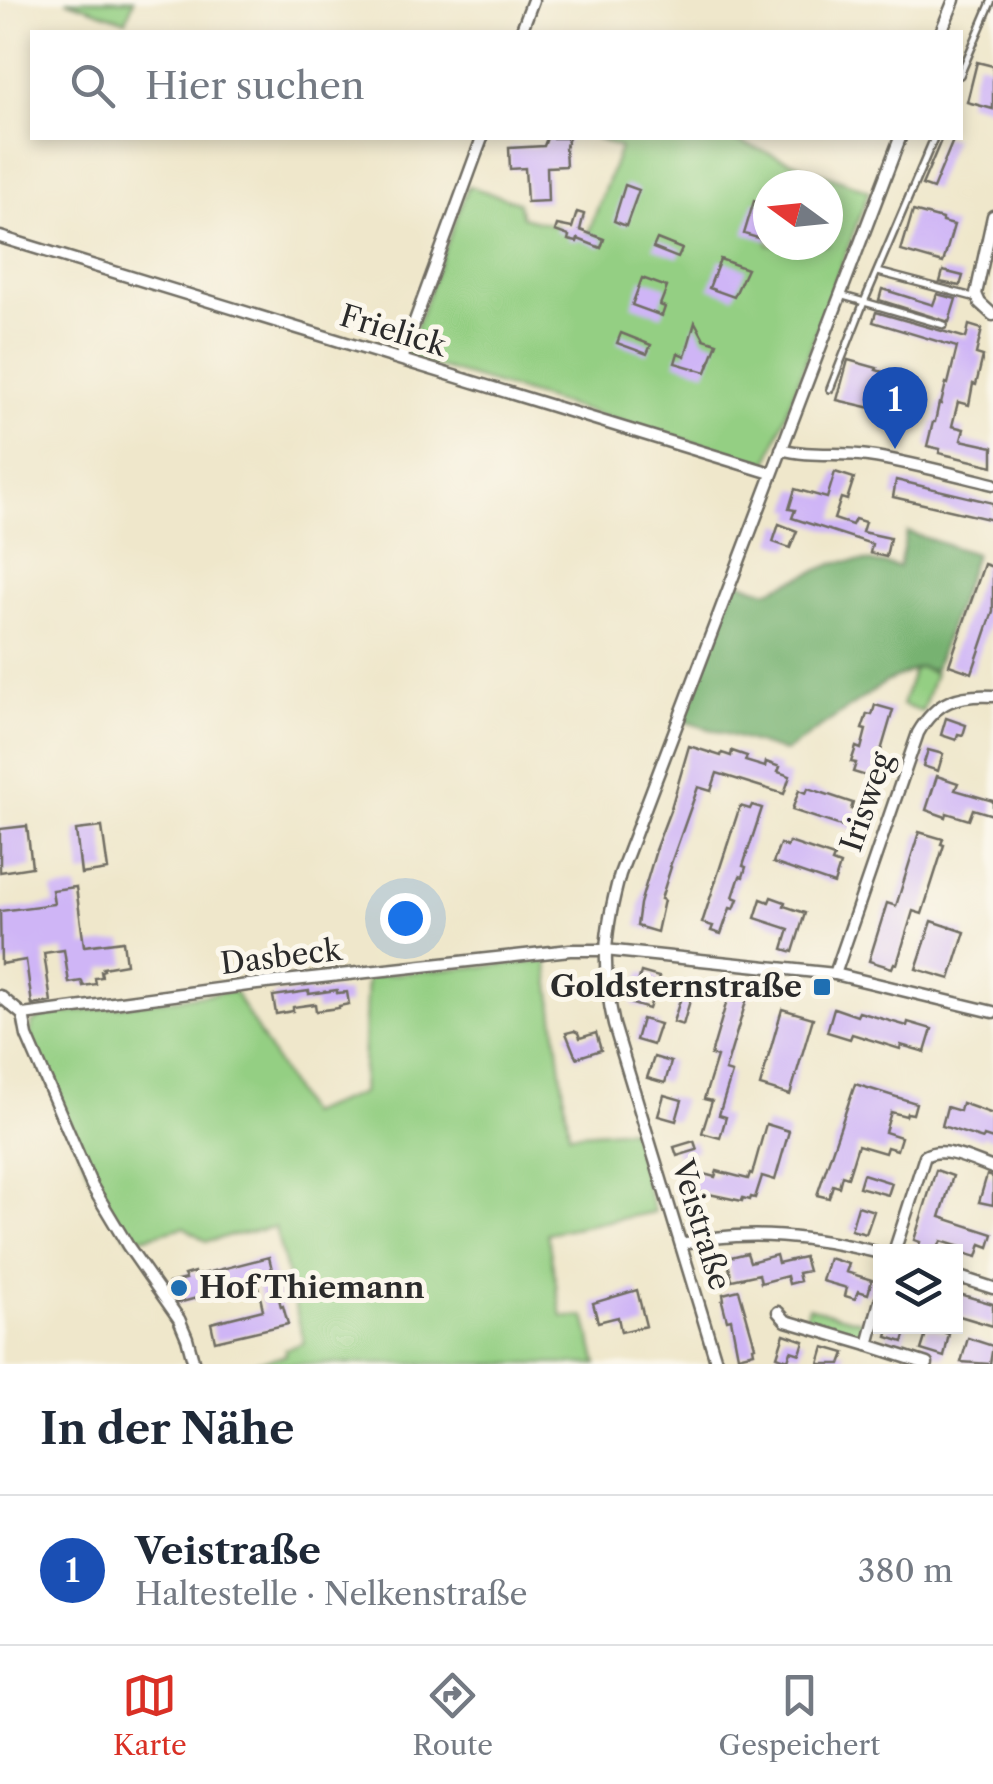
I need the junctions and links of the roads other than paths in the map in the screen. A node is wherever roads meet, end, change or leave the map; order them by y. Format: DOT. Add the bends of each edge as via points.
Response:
graph roads {
  1 [pos="532,0"];
  2 [pos="954,0"];
  3 [pos="992,0"];
  4 [pos="522,30"];
  5 [pos="942,30"];
  6 [pos="963,68"];
  7 [pos="481,140"];
  8 [pos="899,140"];
  9 [pos="933,140"];
  10 [pos="993,216"];
  11 [pos="0,237"];
  12 [pos="878,272"];
  13 [pos="840,295"];
  14 [pos="978,298"];
  15 [pos="864,302"];
  16 [pos="993,314"];
  17 [pos="944,325"];
  18 [pos="400,359"];
  19 [pos="830,389"];
  20 [pos="780,450"];
  21 [pos="772,473"];
  22 [pos="993,484"];
  23 [pos="993,696"];
  24 [pos="605,950"];
  25 [pos="834,974"];
  26 [pos="0,996"];
  27 [pos="993,1012"];
  28 [pos="23,1016"];
  29 [pos="993,1168"];
  30 [pos="681,1244"];
  31 [pos="897,1244"];
  32 [pos="873,1251"];
  33 [pos="963,1278"];
  34 [pos="993,1288"];
  35 [pos="778,1312"];
  36 [pos="873,1327"];
  37 [pos="868,1345"];
  38 [pos="194,1364"];
  39 [pos="716,1364"];
  40 [pos="927,1364"];
  1 -- 4 [label="street"];
  2 -- 5 [label="street"];
  3 -- 6 [label="lane"];
  7 -- 18 [label="street"];
  8 -- 13 [label="street, Veistraße"];
  9 -- 12 [label="lane"];
  10 -- 14 [label="street"];
  11 -- 18 [label="street, Frielick"];
  12 -- 14 [label="lane"];
  12 -- 15 [label="lane"];
  13 -- 15 [label="lane"];
  13 -- 20 [label="street, Veistraße"];
  14 -- 16 [label="street"];
  15 -- 17 [label="lane"];
  15 -- 19 [label="lane"];
  18 -- 21 [label="street, Frielick"];
  20 -- 21 [label="street, Veistraße"];
  20 -- 22 [label="street" via="892,460"];
  21 -- 24 [label="street, Veistraße" via="620,874"];
  23 -- 25 [label="street, Irisweg" via="949,702 918,733"];
  24 -- 25 [label="street"];
  24 -- 28 [label="street, Dasbeck" via="248,985"];
  24 -- 30 [label="street, Veistraße" via="614,1025"];
  25 -- 27 [label="street"];
  26 -- 28 [label="street"];
  28 -- 38 [label="street" via="92,1186 179,1319"];
  29 -- 31 [label="street" via="930,1152"];
  30 -- 32 [label="street" via="769,1235"];
  30 -- 39 [label="street, Veistraße"];
  33 -- 34 [label="street"];
  35 -- 37 [label="street" via="786,1321"];
  36 -- 37 [label="street"];
  37 -- 40 [label="street"];
}
